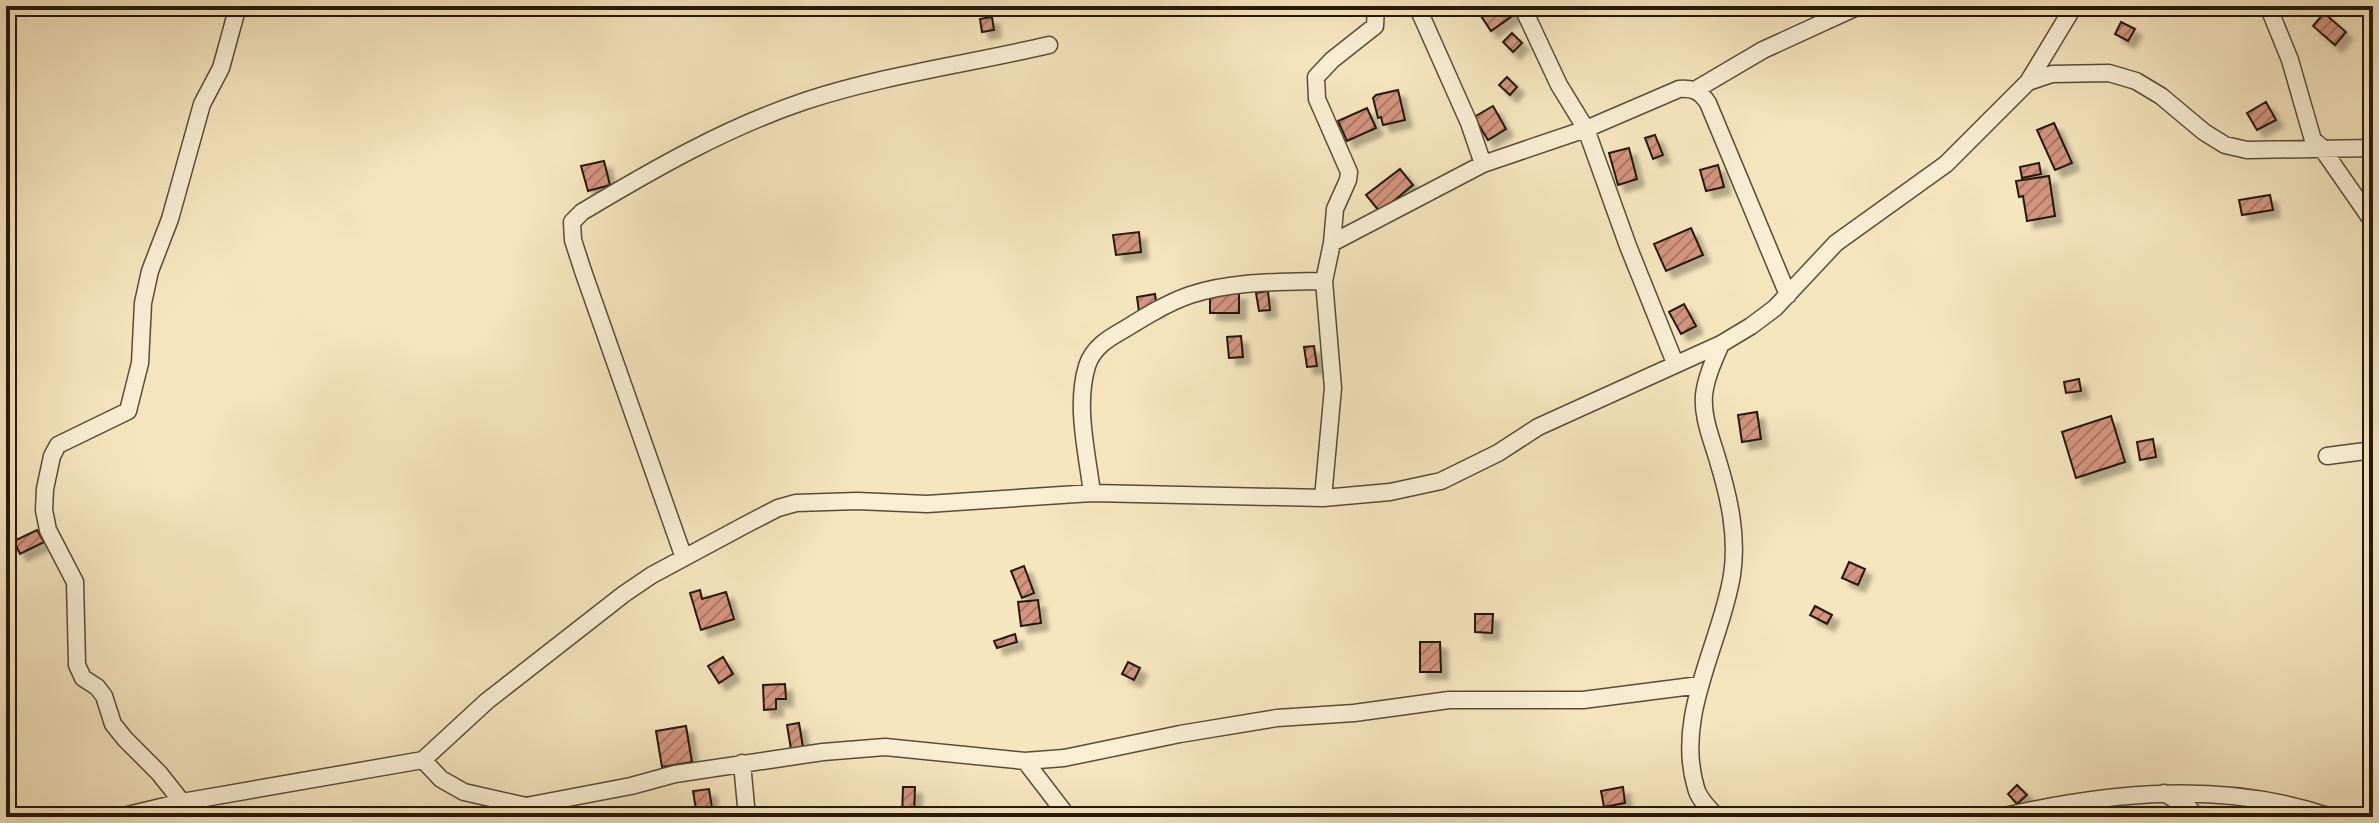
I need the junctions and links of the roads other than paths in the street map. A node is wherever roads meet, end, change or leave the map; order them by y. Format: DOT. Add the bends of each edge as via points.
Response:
graph roads {
  1 [pos="238,6"];
  2 [pos="1376,6"];
  3 [pos="1417,6"];
  4 [pos="1522,6"];
  5 [pos="1859,6"];
  6 [pos="2074,6"];
  7 [pos="2268,6"];
  8 [pos="1049,45"];
  9 [pos="2028,82"];
  10 [pos="1695,90"];
  11 [pos="1586,129"];
  12 [pos="2373,148"];
  13 [pos="2324,150"];
  14 [pos="1483,164"];
  15 [pos="2373,222"];
  16 [pos="1332,243"];
  17 [pos="1324,281"];
  18 [pos="1788,295"];
  19 [pos="1721,344"];
  20 [pos="1675,363"];
  21 [pos="2373,450"];
  22 [pos="2327,456"];
  23 [pos="1092,493"];
  24 [pos="1323,498"];
  25 [pos="684,558"];
  26 [pos="1700,685"];
  27 [pos="423,760"];
  28 [pos="1025,761"];
  29 [pos="742,763"];
  30 [pos="2163,792"];
  31 [pos="182,802"];
  32 [pos="526,812"];
  33 [pos="119,817"];
  34 [pos="747,817"];
  35 [pos="1068,817"];
  36 [pos="1717,817"];
  37 [pos="2000,817"];
  38 [pos="2196,817"];
  39 [pos="2331,817"];
  1 -- 31 [label="street" via="150,271 132,404 128,411 58,445 45,489 48,530 75,582 77,665 83,678 104,696 113,724"];
  2 -- 16 [label="street" via="1375,26 1316,77 1317,99 1349,172 1335,209"];
  3 -- 14 [label="street"];
  4 -- 11 [label="street"];
  5 -- 10 [label="street" via="1763,50"];
  6 -- 9 [label="street"];
  7 -- 13 [label="street" via="2313,140"];
  8 -- 25 [label="street" via="852,87 770,114 658,167 572,222 583,271"];
  9 -- 13 [label="street" via="2052,74 2109,73 2161,96 2225,145"];
  9 -- 18 [label="street" via="1946,164 1836,243"];
  10 -- 11 [label="street" via="1679,89"];
  10 -- 18 [label="street" via="1708,103"];
  11 -- 14 [label="street"];
  11 -- 20 [label="street"];
  12 -- 13 [label="street"];
  13 -- 15 [label="street"];
  14 -- 16 [label="street"];
  16 -- 17 [label="street"];
  17 -- 23 [label="street" via="1272,282 1195,294 1099,347 1091,355 1082,389"];
  17 -- 24 [label="street" via="1333,388"];
  18 -- 19 [label="street"];
  19 -- 20 [label="street"];
  19 -- 26 [label="street" via="1710,369 1704,411 1730,508 1734,545 1732,576"];
  20 -- 24 [label="street" via="1538,427 1441,481"];
  21 -- 22 [label="street"];
  23 -- 24 [label="street"];
  23 -- 25 [label="street" via="927,504 796,503"];
  25 -- 27 [label="street" via="589,621 487,701"];
  26 -- 28 [label="street" via="1583,700 1449,700 1277,718"];
  26 -- 36 [label="street" via="1691,737 1693,772 1703,803"];
  27 -- 31 [label="street"];
  27 -- 32 [label="street" via="464,792"];
  28 -- 29 [label="street" via="885,747"];
  28 -- 35 [label="street"];
  29 -- 32 [label="street" via="675,774"];
  29 -- 34 [label="street"];
  30 -- 37 [label="street" via="2057,804"];
  30 -- 38 [label="street"];
  30 -- 39 [label="street" via="2259,800"];
  31 -- 33 [label="street"];
}
